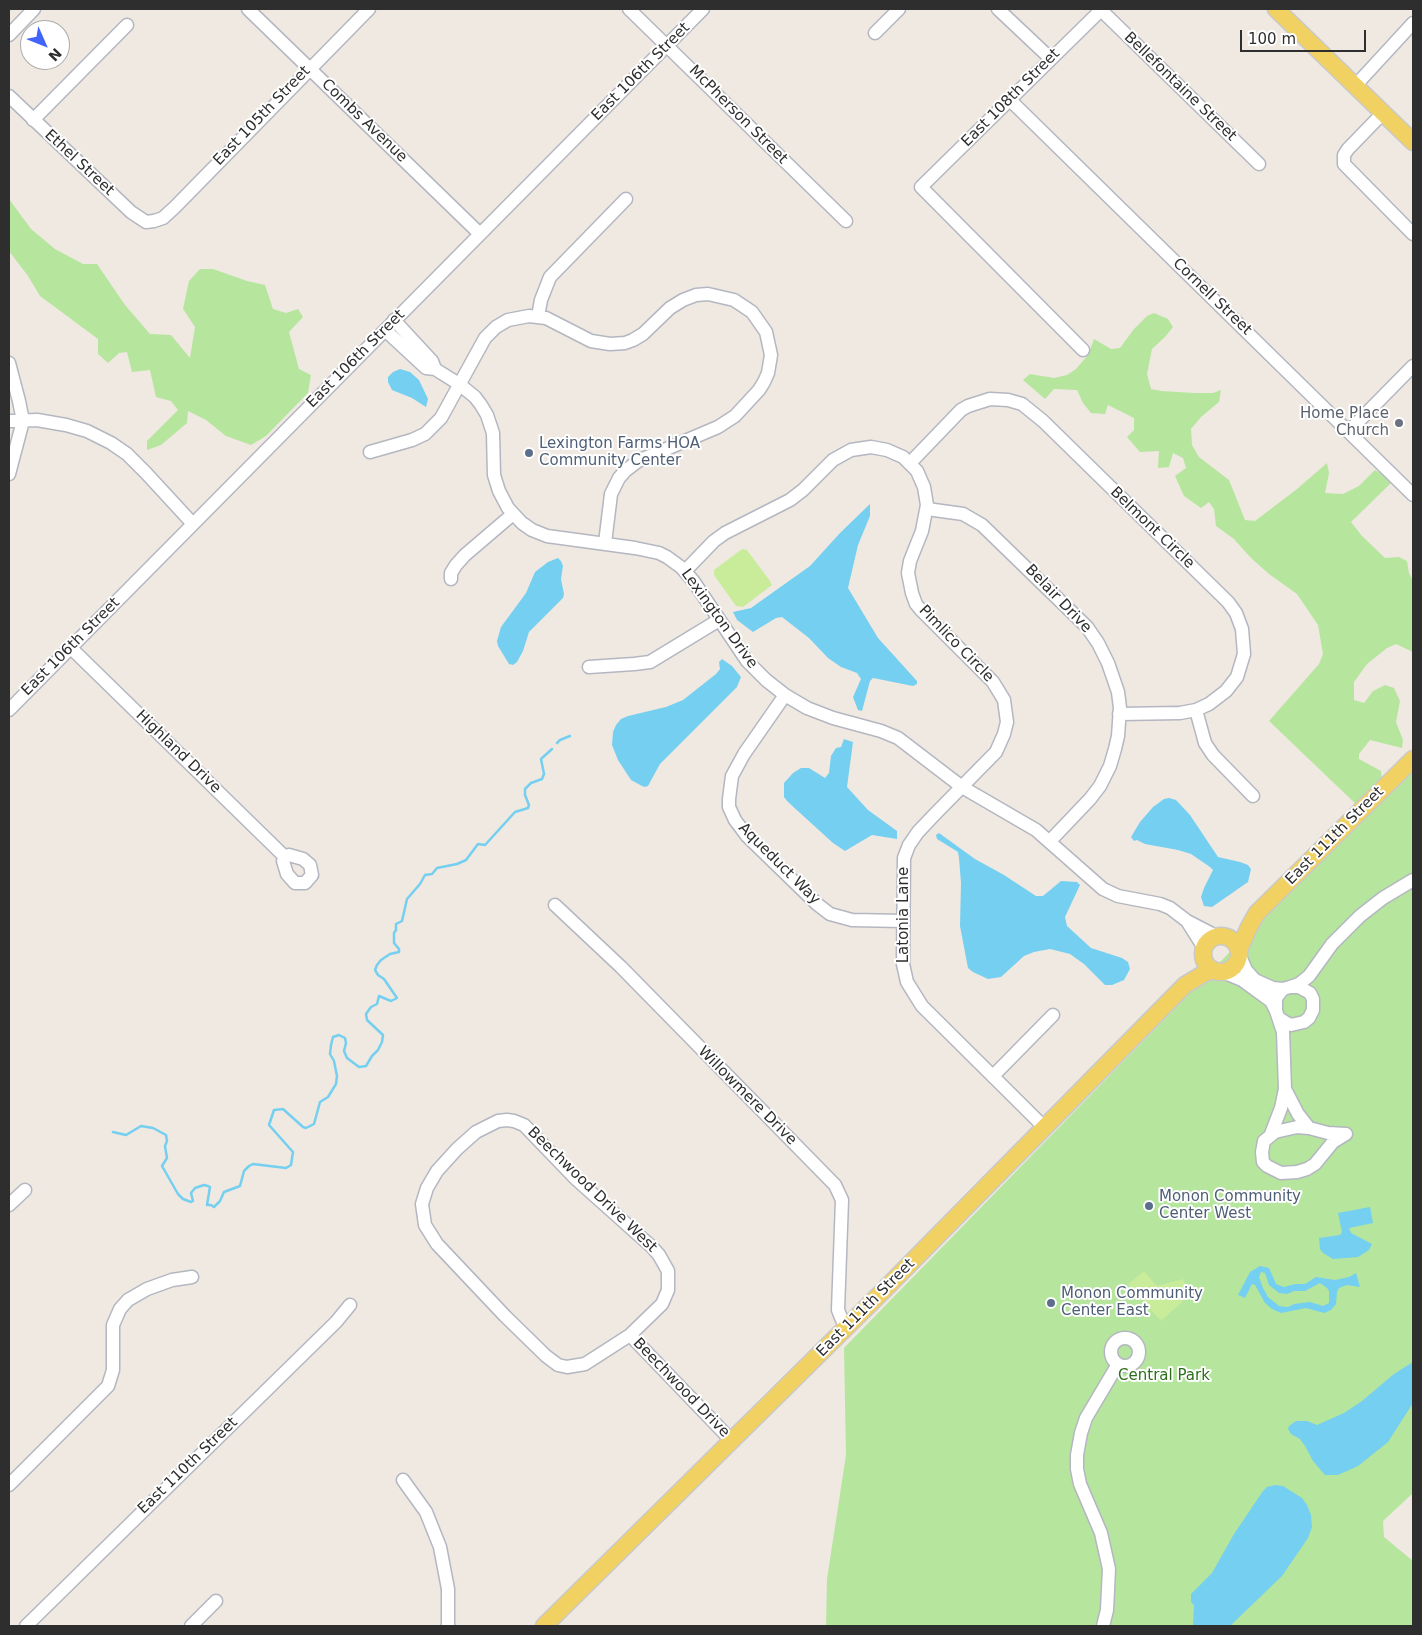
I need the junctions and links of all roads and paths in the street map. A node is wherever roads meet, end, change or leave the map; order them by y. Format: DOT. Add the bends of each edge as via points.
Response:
graph roads {
  1 [pos="34,9"];
  2 [pos="248,9"];
  3 [pos="368,9"];
  4 [pos="629,9"];
  5 [pos="703,9"];
  6 [pos="899,9"];
  7 [pos="998,9"];
  8 [pos="1101,9"];
  9 [pos="1276,9"];
  10 [pos="1413,23"];
  11 [pos="127,25"];
  12 [pos="875,32"];
  13 [pos="9,35"];
  14 [pos="667,45"];
  15 [pos="1051,59"];
  16 [pos="310,68"];
  17 [pos="1356,85"];
  18 [pos="9,96"];
  19 [pos="1010,100"];
  20 [pos="1383,113"];
  21 [pos="33,120"];
  22 [pos="1413,142"];
  23 [pos="1259,164"];
  24 [pos="626,199"];
  25 [pos="154,221"];
  26 [pos="846,221"];
  27 [pos="480,234"];
  28 [pos="1413,234"];
  29 [pos="538,316"];
  30 [pos="394,320"];
  31 [pos="385,330"];
  32 [pos="1083,350"];
  33 [pos="9,363"];
  34 [pos="1413,366"];
  35 [pos="435,369"];
  36 [pos="459,384"];
  37 [pos="9,421"];
  38 [pos="22,421"];
  39 [pos="1349,432"];
  40 [pos="370,452"];
  41 [pos="910,463"];
  42 [pos="9,474"];
  43 [pos="1413,495"];
  44 [pos="927,509"];
  45 [pos="512,514"];
  46 [pos="193,524"];
  47 [pos="605,543"];
  48 [pos="685,571"];
  49 [pos="451,579"];
  50 [pos="719,620"];
  51 [pos="71,648"];
  52 [pos="589,667"];
  53 [pos="785,695"];
  54 [pos="9,710"];
  55 [pos="1196,710"];
  56 [pos="1120,714"];
  57 [pos="1413,759"];
  58 [pos="962,788"];
  59 [pos="1253,796"];
  60 [pos="1050,841"];
  61 [pos="285,857"];
  62 [pos="1413,880"];
  63 [pos="555,905"];
  64 [pos="1257,913"];
  65 [pos="903,921"];
  66 [pos="1187,921"];
  67 [pos="1220,936"];
  68 [pos="1203,951"];
  69 [pos="1239,952"];
  70 [pos="1317,966"];
  71 [pos="1219,971"];
  72 [pos="1185,985"];
  73 [pos="1287,988"];
  74 [pos="1313,999"];
  75 [pos="1278,1014"];
  76 [pos="1053,1015"];
  77 [pos="1304,1022"];
  78 [pos="1284,1050"];
  79 [pos="992,1076"];
  80 [pos="1285,1089"];
  81 [pos="1045,1128"];
  82 [pos="1311,1128"];
  83 [pos="1271,1134"];
  84 [pos="1321,1156"];
  85 [pos="25,1190"];
  86 [pos="9,1206"];
  87 [pos="192,1277"];
  88 [pos="350,1305"];
  89 [pos="848,1326"];
  90 [pos="630,1335"];
  91 [pos="1118,1364"];
  92 [pos="732,1441"];
  93 [pos="403,1480"];
  94 [pos="9,1486"];
  95 [pos="216,1601"];
  96 [pos="26,1626"];
  97 [pos="191,1626"];
  98 [pos="448,1626"];
  99 [pos="544,1626"];
  100 [pos="1103,1626"];
  1 -- 13 [label="street"];
  2 -- 16 [label="street, Combs Avenue"];
  3 -- 16 [label="street, East 105th Street"];
  4 -- 14 [label="street, McPherson Street"];
  5 -- 14 [label="street, East 106th Street"];
  6 -- 12 [label="street"];
  7 -- 15 [label="street"];
  8 -- 15 [label="street, East 108th Street"];
  8 -- 23 [label="street, Bellefontaine Street"];
  9 -- 17 [label="main road"];
  10 -- 17 [label="street"];
  11 -- 21 [label="street"];
  14 -- 26 [label="street, McPherson Street"];
  14 -- 27 [label="street, East 106th Street"];
  15 -- 19 [label="street, East 108th Street"];
  16 -- 25 [label="street, East 105th Street" via="175,207"];
  16 -- 27 [label="street, Combs Avenue"];
  17 -- 20 [label="main road"];
  18 -- 21 [label="street, Ethel Street"];
  19 -- 32 [label="street, East 108th Street" via="921,187"];
  19 -- 39 [label="street, Cornell Street"];
  20 -- 22 [label="main road"];
  20 -- 28 [label="street" via="1348,149 1344,164"];
  21 -- 25 [label="street, Ethel Street" via="131,212 146,222"];
  24 -- 29 [label="street" via="550,277"];
  27 -- 30 [label="street, East 106th Street"];
  29 -- 36 [label="street" via="508,320 490,332"];
  29 -- 47 [label="street" via="555,321 591,341 625,343 642,334 683,300 708,294 734,300 748,308 762,324 769,339 770,364 764,382 734,416 709,432 638,461 618,478 611,494"];
  30 -- 31 [label="street, East 106th Street"];
  30 -- 35 [label="street, Lexington Drive" via="432,361"];
  31 -- 35 [label="street, Lexington Drive" via="426,368"];
  31 -- 46 [label="street, East 106th Street"];
  33 -- 38 [label="street"];
  34 -- 39 [label="street"];
  35 -- 36 [label="street, Lexington Drive"];
  36 -- 40 [label="street" via="441,418 425,434"];
  36 -- 45 [label="street, Lexington Drive" via="475,397 487,415 493,433 496,483 504,504"];
  37 -- 38 [label="street"];
  38 -- 42 [label="street"];
  38 -- 46 [label="street" via="75,427 116,446 146,472"];
  39 -- 43 [label="street, Cornell Street"];
  41 -- 44 [label="street, Pimlico Circle" via="921,478"];
  41 -- 48 [label="street, Pimlico Circle" via="894,452 879,448 846,452 790,500 714,541"];
  41 -- 55 [label="street, Belmont Circle" via="961,410 977,402 1008,400 1022,404 1034,413 1236,613 1244,644 1240,668 1226,692"];
  44 -- 56 [label="street, Belair Drive" via="963,514 977,521 1087,628 1108,662 1118,692"];
  44 -- 58 [label="street, Pimlico Circle" via="908,573 916,604 994,682 1004,700 1006,715 1004,734 996,752"];
  45 -- 47 [label="street, Lexington Drive" via="532,530 547,536"];
  45 -- 49 [label="street" via="465,555 456,565"];
  46 -- 51 [label="street, East 106th Street"];
  47 -- 48 [label="street, Lexington Drive" via="659,553"];
  48 -- 50 [label="street, Lexington Drive"];
  50 -- 52 [label="street" via="650,662"];
  50 -- 53 [label="street, Lexington Drive" via="747,661"];
  51 -- 54 [label="street, East 106th Street"];
  51 -- 61 [label="street, Highland Drive"];
  53 -- 58 [label="street, Lexington Drive" via="833,718 898,738"];
  53 -- 65 [label="street, Aqueduct Way" via="732,776 728,799 735,820 747,836 830,914 852,920"];
  55 -- 56 [label="street, Belmont Circle"];
  55 -- 59 [label="street" via="1201,731 1213,755"];
  56 -- 60 [label="street, Belair Drive" via="1115,749 1100,786"];
  57 -- 64 [label="main road, East 111th Street"];
  58 -- 60 [label="street, Lexington Drive"];
  58 -- 65 [label="street, Latonia Lane" via="918,832 904,858"];
  60 -- 66 [label="street, Lexington Drive" via="1104,890 1160,904"];
  62 -- 70 [label="street" via="1353,922"];
  63 -- 89 [label="street, Willowmere Drive" via="836,1185 842,1200 838,1310"];
  64 -- 67 [label="main road, East 111th Street" via="1232,932"];
  64 -- 69 [label="main road, East 111th Street"];
  65 -- 79 [label="street, Latonia Lane" via="902,964 916,999"];
  66 -- 67 [label="street, Lexington Drive"];
  66 -- 68 [label="street, Lexington Drive"];
  67 -- 68 [label="main road" via="1207,942"];
  67 -- 69 [label="main road" via="1234,940"];
  68 -- 71 [label="main road" via="1207,965"];
  68 -- 72 [label="main road, East 111th Street"];
  69 -- 71 [label="main road" via="1234,966"];
  69 -- 73 [label="street" via="1246,970 1256,980 1273,988"];
  70 -- 73 [label="street" via="1301,983"];
  70 -- 74 [label="street"];
  71 -- 72 [label="main road, East 111th Street" via="1205,973"];
  71 -- 75 [label="street" via="1257,990 1271,1001"];
  72 -- 81 [label="main road, East 111th Street"];
  73 -- 74 [label="street" via="1304,989"];
  73 -- 75 [label="street" via="1276,998"];
  74 -- 77 [label="street" via="1313,1010"];
  75 -- 77 [label="street" via="1291,1024"];
  75 -- 78 [label="street"];
  76 -- 79 [label="street"];
  77 -- 78 [label="street"];
  78 -- 80 [label="street"];
  79 -- 81 [label="street, Latonia Lane"];
  80 -- 82 [label="street" via="1298,1114"];
  80 -- 83 [label="street"];
  81 -- 89 [label="main road, East 111th Street"];
  82 -- 83 [label="street" via="1288,1128"];
  82 -- 84 [label="street" via="1321,1142"];
  82 -- 84 [label="street" via="1346,1134 1333,1142"];
  83 -- 84 [label="street" via="1264,1141 1263,1162 1281,1173 1297,1172 1315,1164"];
  85 -- 86 [label="street"];
  87 -- 94 [label="street" via="147,1289 120,1309 113,1325 113,1370 108,1386"];
  88 -- 96 [label="street, East 110th Street"];
  89 -- 92 [label="main road, East 111th Street"];
  90 -- 90 [label="street, Beechwood Drive West" via="585,1364 558,1365 523,1334 436,1244 425,1225 424,1195 437,1171 476,1132 498,1121 514,1120 524,1125 576,1179 659,1255 668,1271 667,1296"];
  90 -- 92 [label="street, Beechwood Drive"];
  91 -- 100 [label="street" via="1086,1418 1077,1455 1080,1484 1101,1533 1109,1569"];
  92 -- 99 [label="main road, East 111th Street"];
  93 -- 98 [label="street" via="426,1512 440,1547 448,1589"];
  95 -- 97 [label="street"];
}
